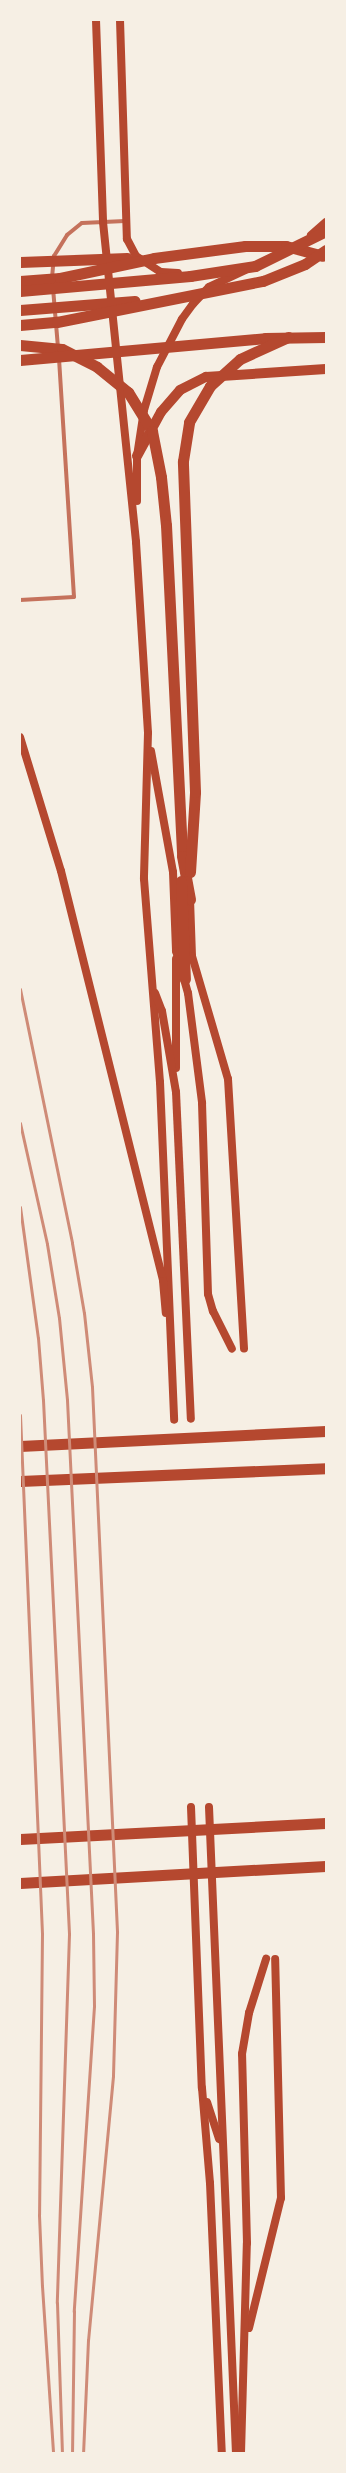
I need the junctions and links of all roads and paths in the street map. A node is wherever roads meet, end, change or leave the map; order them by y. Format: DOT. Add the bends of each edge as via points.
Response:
graph roads {
  1 [pos="96,20"];
  2 [pos="120,20"];
  3 [pos="125,221"];
  4 [pos="103,222"];
  5 [pos="326,222"];
  6 [pos="326,231"];
  7 [pos="326,250"];
  8 [pos="326,257"];
  9 [pos="154,258"];
  10 [pos="20,262"];
  11 [pos="249,268"];
  12 [pos="20,281"];
  13 [pos="20,291"];
  14 [pos="191,297"];
  15 [pos="20,310"];
  16 [pos="20,325"];
  17 [pos="288,337"];
  18 [pos="326,337"];
  19 [pos="20,345"];
  20 [pos="20,360"];
  21 [pos="325,369"];
  22 [pos="137,456"];
  23 [pos="136,542"];
  24 [pos="20,600"];
  25 [pos="148,733"];
  26 [pos="20,737"];
  27 [pos="182,856"];
  28 [pos="190,899"];
  29 [pos="176,951"];
  30 [pos="185,980"];
  31 [pos="151,983"];
  32 [pos="176,1092"];
  33 [pos="232,1349"];
  34 [pos="244,1349"];
  35 [pos="174,1397"];
  36 [pos="191,1419"];
  37 [pos="174,1420"];
  38 [pos="326,1431"];
  39 [pos="20,1446"];
  40 [pos="326,1468"];
  41 [pos="20,1481"];
  42 [pos="191,1806"];
  43 [pos="209,1807"];
  44 [pos="326,1823"];
  45 [pos="20,1839"];
  46 [pos="326,1866"];
  47 [pos="20,1883"];
  48 [pos="266,1959"];
  49 [pos="275,1959"];
  50 [pos="202,2088"];
  51 [pos="222,2147"];
  52 [pos="245,2344"];
  53 [pos="222,2453"];
  54 [pos="236,2453"];
  55 [pos="241,2453"];
  1 -- 4 [label="main road"];
  2 -- 3 [label="main road"];
  3 -- 4 [label="street"];
  3 -- 11 [label="main road" via="127,239 136,256 161,272 200,275"];
  4 -- 23 [label="main road"];
  4 -- 24 [label="street" via="82,223 67,235 54,256 53,276 74,597"];
  5 -- 11 [label="main road" via="288,253"];
  6 -- 13 [label="highway" via="255,266 190,276"];
  7 -- 14 [label="highway" via="305,264 263,281"];
  8 -- 9 [label="highway" via="286,246 245,246"];
  9 -- 10 [label="highway"];
  9 -- 12 [label="highway" via="60,278"];
  11 -- 22 [label="main road" via="209,287 182,319 157,367 144,410"];
  14 -- 15 [label="highway"];
  14 -- 16 [label="highway" via="57,322"];
  17 -- 18 [label="highway"];
  17 -- 20 [label="highway"];
  17 -- 28 [label="highway" via="240,359 210,386 189,422 183,461 195,792"];
  19 -- 27 [label="highway" via="62,349 97,367 128,392 152,431 161,477 166,525"];
  21 -- 22 [label="main road" via="206,377 180,390 161,412"];
  22 -- 23 [label="main road"];
  23 -- 25 [label="main road"];
  25 -- 29 [label="main road" via="173,872"];
  25 -- 31 [label="main road" via="144,878"];
  26 -- 35 [label="main road" via="61,871 163,1281"];
  27 -- 28 [label="highway"];
  27 -- 30 [label="highway"];
  28 -- 34 [label="main road" via="192,956 228,1079"];
  29 -- 30 [label="main road"];
  29 -- 32 [label="main road"];
  30 -- 33 [label="main road" via="202,1103 208,1294 213,1311"];
  31 -- 32 [label="main road" via="162,1010"];
  31 -- 35 [label="main road" via="160,1082"];
  32 -- 36 [label="main road"];
  35 -- 37 [label="main road"];
  38 -- 39 [label="highway"];
  40 -- 41 [label="highway"];
  42 -- 50 [label="main road"];
  43 -- 51 [label="main road"];
  44 -- 45 [label="highway"];
  46 -- 47 [label="highway"];
  48 -- 52 [label="main road" via="249,2013 242,2054 247,2243"];
  49 -- 52 [label="main road" via="281,2198"];
  50 -- 51 [label="main road"];
  50 -- 53 [label="main road" via="210,2184"];
  51 -- 54 [label="main road"];
  52 -- 55 [label="main road"];
}
